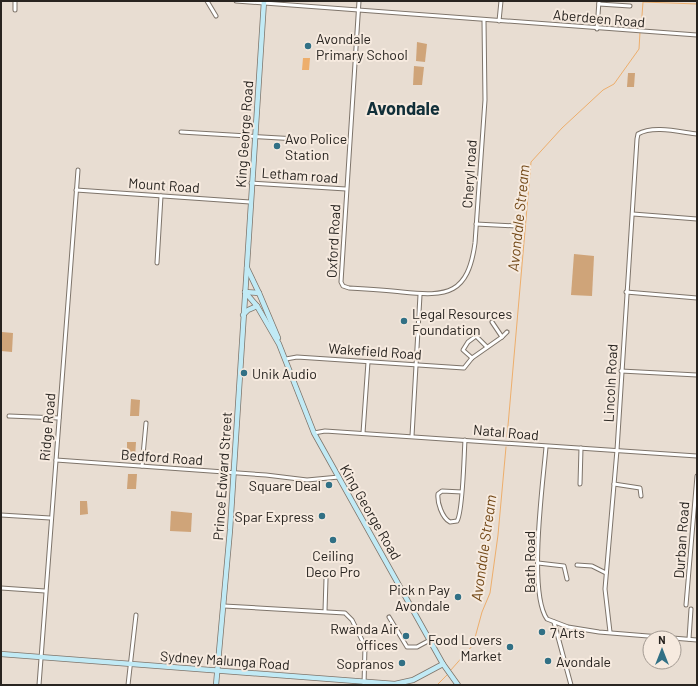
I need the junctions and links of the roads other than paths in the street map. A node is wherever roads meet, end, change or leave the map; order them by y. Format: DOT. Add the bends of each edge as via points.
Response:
graph roads {
  1 [pos="15,1"];
  2 [pos="207,1"];
  3 [pos="236,1"];
  4 [pos="359,1"];
  5 [pos="501,1"];
  6 [pos="264,2"];
  7 [pos="599,3"];
  8 [pos="630,6"];
  9 [pos="15,10"];
  10 [pos="359,10"];
  11 [pos="216,16"];
  12 [pos="484,21"];
  13 [pos="499,22"];
  14 [pos="597,29"];
  15 [pos="697,36"];
  16 [pos="181,132"];
  17 [pos="697,134"];
  18 [pos="254,137"];
  19 [pos="297,139"];
  20 [pos="78,170"];
  21 [pos="251,183"];
  22 [pos="346,189"];
  23 [pos="76,190"];
  24 [pos="161,196"];
  25 [pos="250,202"];
  26 [pos="633,214"];
  27 [pos="697,219"];
  28 [pos="476,224"];
  29 [pos="516,226"];
  30 [pos="157,263"];
  31 [pos="247,268"];
  32 [pos="245,292"];
  33 [pos="626,292"];
  34 [pos="259,293"];
  35 [pos="420,295"];
  36 [pos="697,298"];
  37 [pos="257,306"];
  38 [pos="243,315"];
  39 [pos="492,322"];
  40 [pos="507,332"];
  41 [pos="502,336"];
  42 [pos="279,344"];
  43 [pos="487,347"];
  44 [pos="472,358"];
  45 [pos="286,359"];
  46 [pos="368,362"];
  47 [pos="416,365"];
  48 [pos="621,371"];
  49 [pos="697,375"];
  50 [pos="9,416"];
  51 [pos="59,418"];
  52 [pos="146,424"];
  53 [pos="314,433"];
  54 [pos="363,433"];
  55 [pos="412,436"];
  56 [pos="465,440"];
  57 [pos="546,447"];
  58 [pos="581,448"];
  59 [pos="617,450"];
  60 [pos="697,456"];
  61 [pos="56,460"];
  62 [pos="142,466"];
  63 [pos="233,473"];
  64 [pos="697,476"];
  65 [pos="339,477"];
  66 [pos="580,484"];
  67 [pos="614,484"];
  68 [pos="462,492"];
  69 [pos="641,496"];
  70 [pos="1,515"];
  71 [pos="50,518"];
  72 [pos="538,563"];
  73 [pos="576,565"];
  74 [pos="606,573"];
  75 [pos="326,579"];
  76 [pos="567,579"];
  77 [pos="1,588"];
  78 [pos="45,591"];
  79 [pos="686,605"];
  80 [pos="224,606"];
  81 [pos="691,609"];
  82 [pos="325,611"];
  83 [pos="136,615"];
  84 [pos="389,617"];
  85 [pos="554,622"];
  86 [pos="610,632"];
  87 [pos="689,639"];
  88 [pos="430,640"];
  89 [pos="697,640"];
  90 [pos="1,654"];
  91 [pos="40,658"];
  92 [pos="129,664"];
  93 [pos="444,664"];
  94 [pos="218,671"];
  95 [pos="364,683"];
  96 [pos="39,685"];
  97 [pos="128,685"];
  98 [pos="216,685"];
  99 [pos="458,685"];
  100 [pos="571,685"];
  1 -- 9 [label="street"];
  2 -- 11 [label="street"];
  3 -- 6 [label="street, Aberdeen Road"];
  4 -- 10 [label="street, Oxford Road"];
  5 -- 13 [label="street"];
  6 -- 10 [label="street, Aberdeen Road"];
  6 -- 18 [label="main road, King George Road"];
  7 -- 8 [label="street"];
  7 -- 14 [label="street"];
  10 -- 12 [label="street, Aberdeen Road"];
  10 -- 22 [label="street, Oxford Road"];
  12 -- 13 [label="street, Aberdeen Road"];
  12 -- 28 [label="street, Cheryl road" via="485,100"];
  13 -- 14 [label="street, Aberdeen Road"];
  14 -- 15 [label="street, Aberdeen Road"];
  16 -- 18 [label="street"];
  17 -- 26 [label="street, Lincoln Road" via="653,130 638,134"];
  18 -- 19 [label="street"];
  18 -- 21 [label="main road, King George Road"];
  20 -- 23 [label="street, Ridge Road"];
  21 -- 22 [label="street, Letham road"];
  21 -- 25 [label="main road, King George Road"];
  22 -- 35 [label="street, Oxford Road" via="342,284 350,288"];
  23 -- 24 [label="street, Mount Road"];
  23 -- 51 [label="street, Ridge Road"];
  24 -- 25 [label="street, Mount Road"];
  24 -- 30 [label="street"];
  25 -- 31 [label="main road, King George Road"];
  26 -- 27 [label="street"];
  26 -- 33 [label="street, Lincoln Road"];
  28 -- 29 [label="street"];
  28 -- 35 [label="street, Cheryl road" via="473,260 465,277 451,290 441,294"];
  31 -- 32 [label="main road, Prince Edward Street"];
  31 -- 34 [label="main road, King George Road"];
  32 -- 34 [label="main road"];
  32 -- 37 [label="main road, King George Road"];
  32 -- 38 [label="main road, Prince Edward Street"];
  33 -- 36 [label="street"];
  33 -- 48 [label="street, Lincoln Road"];
  34 -- 42 [label="main road, King George Road"];
  35 -- 47 [label="street"];
  37 -- 38 [label="main road"];
  37 -- 42 [label="main road, King George Road"];
  38 -- 63 [label="main road, Prince Edward Street"];
  39 -- 41 [label="street"];
  40 -- 41 [label="street"];
  41 -- 43 [label="street"];
  42 -- 45 [label="main road, King George Road"];
  43 -- 44 [label="street"];
  43 -- 44 [label="street" via="476,336 463,350"];
  44 -- 47 [label="street, Wakefield Road" via="464,368"];
  45 -- 46 [label="street, Wakefield Road" via="297,357"];
  45 -- 53 [label="main road, King George Road"];
  46 -- 47 [label="street, Wakefield Road"];
  46 -- 54 [label="street"];
  47 -- 55 [label="street"];
  48 -- 49 [label="street"];
  48 -- 59 [label="street, Lincoln Road"];
  50 -- 51 [label="street"];
  51 -- 61 [label="street, Ridge Road"];
  52 -- 62 [label="street"];
  53 -- 54 [label="street, Natal Road"];
  53 -- 65 [label="main road, King George Road"];
  54 -- 55 [label="street, Natal Road"];
  55 -- 56 [label="street, Natal Road"];
  56 -- 57 [label="street, Natal Road"];
  56 -- 68 [label="street"];
  57 -- 58 [label="street, Natal Road"];
  57 -- 72 [label="street, Bath Road"];
  58 -- 59 [label="street, Natal Road"];
  58 -- 66 [label="street"];
  59 -- 60 [label="street, Natal Road"];
  59 -- 67 [label="street, Lincoln Road"];
  61 -- 62 [label="street, Bedford Road"];
  61 -- 71 [label="street, Ridge Road"];
  62 -- 63 [label="street, Bedford Road"];
  63 -- 65 [label="street, Bedford Road" via="307,480"];
  63 -- 80 [label="main road, Prince Edward Street"];
  64 -- 79 [label="street, Durban Road"];
  65 -- 88 [label="main road, King George Road"];
  67 -- 69 [label="street" via="640,488"];
  67 -- 74 [label="street, Lincoln Road"];
  68 -- 68 [label="street" via="459,519 450,522 444,517 438,494 442,491"];
  70 -- 71 [label="street"];
  71 -- 78 [label="street, Ridge Road"];
  72 -- 76 [label="street" via="564,566"];
  72 -- 85 [label="street, Bath Road" via="540,606 547,619"];
  73 -- 74 [label="street" via="592,566"];
  74 -- 86 [label="street, Lincoln Road" via="606,608"];
  75 -- 82 [label="street"];
  77 -- 78 [label="street"];
  78 -- 91 [label="street, Ridge Road"];
  80 -- 82 [label="street"];
  80 -- 94 [label="main road, Prince Edward Street"];
  81 -- 87 [label="street"];
  82 -- 95 [label="street" via="345,613 352,620 365,646"];
  83 -- 92 [label="street"];
  84 -- 88 [label="street" via="407,647 417,647"];
  85 -- 86 [label="street" via="568,627"];
  85 -- 100 [label="street"];
  86 -- 87 [label="street"];
  87 -- 89 [label="street"];
  88 -- 93 [label="main road, King George Road"];
  90 -- 91 [label="main road, Sydney Malunga Road"];
  91 -- 92 [label="main road, Sydney Malunga Road"];
  91 -- 96 [label="street, Ridge Road"];
  92 -- 94 [label="main road, Sydney Malunga Road"];
  92 -- 97 [label="street"];
  93 -- 95 [label="main road, Sydney Malunga Road" via="405,683"];
  93 -- 99 [label="main road, King George Road"];
  94 -- 95 [label="main road, Sydney Malunga Road"];
  94 -- 98 [label="main road, Prince Edward Street"];
}
